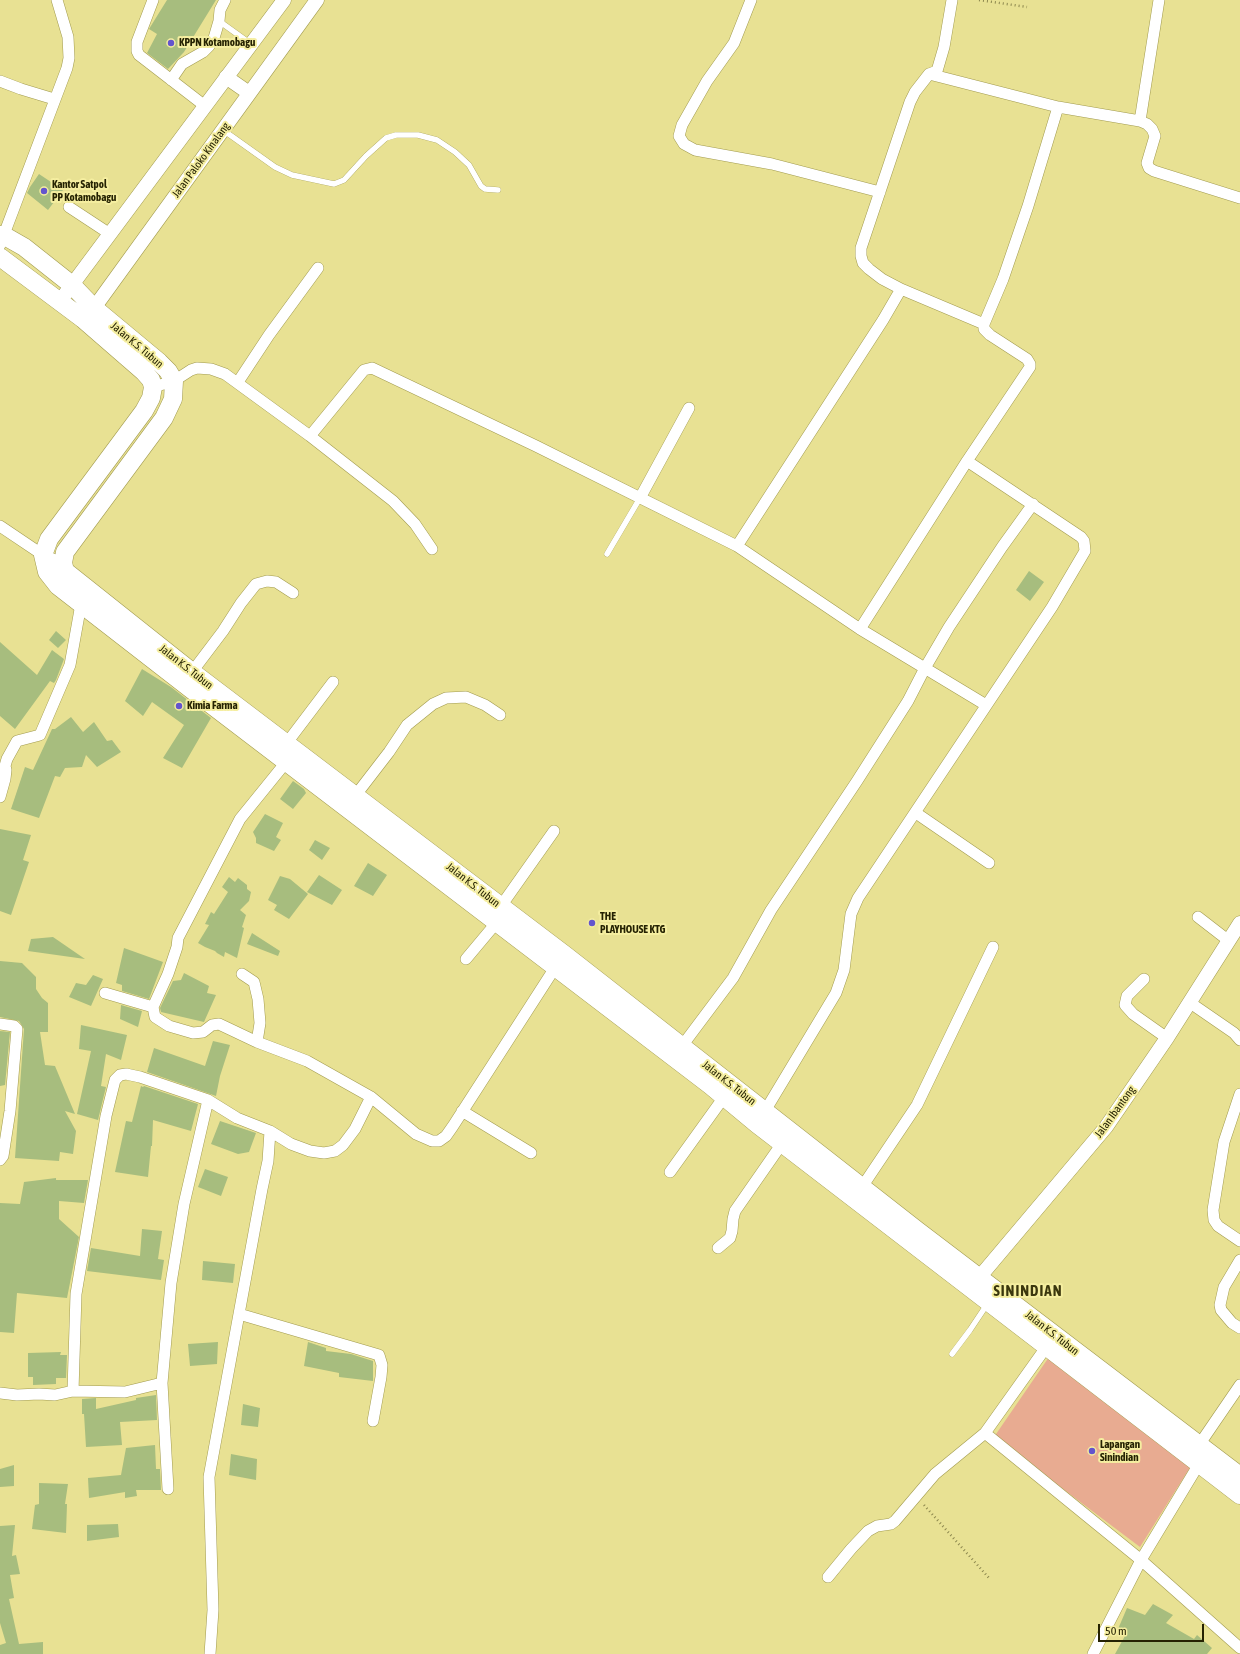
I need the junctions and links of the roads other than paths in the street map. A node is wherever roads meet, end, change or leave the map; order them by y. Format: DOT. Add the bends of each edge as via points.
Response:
graph roads {
  1 [pos="57,0"];
  2 [pos="152,0"];
  3 [pos="225,0"];
  4 [pos="284,0"];
  5 [pos="317,0"];
  6 [pos="751,0"];
  7 [pos="952,0"];
  8 [pos="1159,0"];
  9 [pos="219,21"];
  10 [pos="251,44"];
  11 [pos="929,74"];
  12 [pos="226,77"];
  13 [pos="170,80"];
  14 [pos="0,81"];
  15 [pos="249,93"];
  16 [pos="54,99"];
  17 [pos="205,106"];
  18 [pos="1058,107"];
  19 [pos="1140,121"];
  20 [pos="222,130"];
  21 [pos="498,190"];
  22 [pos="880,192"];
  23 [pos="1240,198"];
  24 [pos="69,207"];
  25 [pos="110,234"];
  26 [pos="1,238"];
  27 [pos="0,257"];
  28 [pos="318,268"];
  29 [pos="72,285"];
  30 [pos="901,289"];
  31 [pos="60,301"];
  32 [pos="88,314"];
  33 [pos="984,324"];
  34 [pos="174,381"];
  35 [pos="238,382"];
  36 [pos="153,387"];
  37 [pos="689,408"];
  38 [pos="310,436"];
  39 [pos="967,461"];
  40 [pos="640,498"];
  41 [pos="1033,504"];
  42 [pos="0,526"];
  43 [pos="736,546"];
  44 [pos="432,549"];
  45 [pos="607,554"];
  46 [pos="43,555"];
  47 [pos="63,563"];
  48 [pos="293,593"];
  49 [pos="81,604"];
  50 [pos="860,629"];
  51 [pos="925,668"];
  52 [pos="192,672"];
  53 [pos="333,682"];
  54 [pos="986,705"];
  55 [pos="500,715"];
  56 [pos="286,752"];
  57 [pos="3,770"];
  58 [pos="0,797"];
  59 [pos="351,801"];
  60 [pos="916,813"];
  61 [pos="554,831"];
  62 [pos="989,863"];
  63 [pos="499,914"];
  64 [pos="1198,917"];
  65 [pos="1240,923"];
  66 [pos="1229,940"];
  67 [pos="992,947"];
  68 [pos="466,960"];
  69 [pos="560,961"];
  70 [pos="242,974"];
  71 [pos="1144,979"];
  72 [pos="105,993"];
  73 [pos="1189,1002"];
  74 [pos="153,1007"];
  75 [pos="0,1024"];
  76 [pos="1167,1038"];
  77 [pos="1240,1040"];
  78 [pos="257,1042"];
  79 [pos="682,1046"];
  80 [pos="1240,1094"];
  81 [pos="371,1097"];
  82 [pos="724,1097"];
  83 [pos="208,1100"];
  84 [pos="462,1111"];
  85 [pos="761,1118"];
  86 [pos="270,1131"];
  87 [pos="785,1139"];
  88 [pos="531,1153"];
  89 [pos="808,1154"];
  90 [pos="0,1160"];
  91 [pos="670,1172"];
  92 [pos="862,1187"];
  93 [pos="1240,1241"];
  94 [pos="718,1248"];
  95 [pos="1240,1260"];
  96 [pos="975,1282"];
  97 [pos="989,1301"];
  98 [pos="238,1314"];
  99 [pos="1240,1328"];
  100 [pos="1047,1346"];
  101 [pos="952,1354"];
  102 [pos="162,1384"];
  103 [pos="1240,1385"];
  104 [pos="73,1391"];
  105 [pos="0,1393"];
  106 [pos="373,1421"];
  107 [pos="985,1433"];
  108 [pos="1202,1454"];
  109 [pos="1240,1476"];
  110 [pos="168,1489"];
  111 [pos="1240,1495"];
  112 [pos="1141,1560"];
  113 [pos="828,1577"];
  114 [pos="1240,1648"];
  115 [pos="210,1654"];
  116 [pos="1093,1654"];
  1 -- 16 [label="street" via="68,37 69,58"];
  2 -- 13 [label="street" via="137,42 137,51 139,56"];
  3 -- 9 [label="street" via="220,10"];
  4 -- 10 [label="street"];
  5 -- 15 [label="street, Jalan Paloko Kinalang"];
  6 -- 22 [label="street" via="734,42 707,81 682,125 679,136 684,144 695,150 772,164"];
  7 -- 11 [label="street" via="937,71"];
  8 -- 19 [label="street"];
  9 -- 10 [label="lane"];
  9 -- 13 [label="street" via="209,46 182,64"];
  10 -- 12 [label="street"];
  11 -- 18 [label="street"];
  11 -- 22 [label="street" via="910,102"];
  12 -- 15 [label="street"];
  12 -- 17 [label="street"];
  13 -- 17 [label="street"];
  14 -- 16 [label="street"];
  15 -- 20 [label="street, Jalan Paloko Kinalang"];
  16 -- 26 [label="street"];
  17 -- 25 [label="street"];
  18 -- 19 [label="street"];
  18 -- 33 [label="street" via="1028,206 1003,279"];
  19 -- 23 [label="street" via="1152,129 1155,136 1147,163 1150,168"];
  20 -- 21 [label="lane" via="275,167 292,175 334,184 344,180 386,138 396,135 418,135 437,140 455,152 469,165 481,186 485,189"];
  20 -- 32 [label="street, Jalan Paloko Kinalang"];
  22 -- 30 [label="street" via="861,248 861,256 863,263 882,279"];
  24 -- 25 [label="street"];
  25 -- 29 [label="street"];
  26 -- 29 [label="highway, Jalan K.S. Tubun" via="24,247"];
  27 -- 31 [label="highway, Jalan K.S. Tubun"];
  28 -- 35 [label="street"];
  29 -- 31 [label="street"];
  29 -- 32 [label="highway, Jalan K.S. Tubun"];
  30 -- 33 [label="street"];
  30 -- 43 [label="street"];
  31 -- 32 [label="highway, Jalan K.S. Tubun"];
  32 -- 34 [label="highway, Jalan K.S. Tubun" via="159,362 168,370"];
  32 -- 36 [label="highway, Jalan K.S. Tubun" via="144,372"];
  33 -- 39 [label="street" via="984,329 990,335 1026,359 1030,367"];
  34 -- 35 [label="street" via="197,368 218,371"];
  34 -- 36 [label="street"];
  34 -- 47 [label="highway" via="173,399 164,418 65,552"];
  35 -- 38 [label="street"];
  36 -- 46 [label="highway" via="144,411 49,539"];
  37 -- 40 [label="street"];
  38 -- 40 [label="street" via="364,370 372,368"];
  38 -- 44 [label="street" via="394,501 415,524"];
  39 -- 41 [label="street"];
  39 -- 50 [label="street"];
  40 -- 43 [label="street"];
  40 -- 45 [label="lane"];
  41 -- 51 [label="street" via="973,590"];
  41 -- 54 [label="street" via="1081,537 1085,551 1052,607"];
  42 -- 46 [label="street"];
  43 -- 50 [label="street"];
  46 -- 47 [label="street"];
  46 -- 49 [label="highway, Jalan K.S. Tubun" via="50,577"];
  47 -- 52 [label="highway, Jalan K.S. Tubun" via="65,571 76,581"];
  48 -- 52 [label="street" via="276,582 256,584"];
  49 -- 56 [label="highway, Jalan K.S. Tubun"];
  49 -- 57 [label="street" via="70,665 48,718 40,735 18,741"];
  50 -- 51 [label="street"];
  51 -- 54 [label="street"];
  51 -- 79 [label="street" via="899,717 771,910 733,978"];
  52 -- 56 [label="highway, Jalan K.S. Tubun"];
  53 -- 56 [label="street"];
  54 -- 60 [label="street"];
  55 -- 59 [label="street" via="485,705 466,698 446,698 433,704 407,725"];
  56 -- 59 [label="highway, Jalan K.S. Tubun"];
  56 -- 74 [label="street" via="234,830 178,938 168,974"];
  57 -- 58 [label="street"];
  59 -- 63 [label="highway, Jalan K.S. Tubun"];
  60 -- 62 [label="street"];
  60 -- 85 [label="street" via="858,898 852,914 844,970 836,993"];
  61 -- 63 [label="street"];
  63 -- 68 [label="street"];
  63 -- 69 [label="highway, Jalan K.S. Tubun"];
  64 -- 66 [label="street"];
  65 -- 66 [label="street, Jalan Ibantong"];
  66 -- 73 [label="street, Jalan Ibantong"];
  67 -- 92 [label="street" via="917,1104"];
  69 -- 79 [label="highway, Jalan K.S. Tubun"];
  69 -- 82 [label="highway, Jalan K.S. Tubun"];
  69 -- 84 [label="street"];
  70 -- 78 [label="street" via="254,982 258,999 260,1023"];
  71 -- 76 [label="street" via="1127,996 1125,1005 1133,1014"];
  72 -- 74 [label="street"];
  73 -- 76 [label="street, Jalan Ibantong"];
  73 -- 77 [label="street" via="1234,1033"];
  74 -- 78 [label="street" via="155,1017 179,1029 193,1033 203,1032 219,1024"];
  75 -- 90 [label="street" via="14,1026 17,1029 10,1111 3,1156"];
  76 -- 96 [label="street, Jalan Ibantong" via="1106,1127"];
  78 -- 81 [label="street" via="307,1061"];
  79 -- 85 [label="highway, Jalan K.S. Tubun"];
  80 -- 93 [label="street" via="1224,1142 1213,1210 1214,1220 1218,1226"];
  81 -- 84 [label="street" via="416,1134 432,1141 439,1141 446,1136"];
  81 -- 86 [label="street" via="355,1129 335,1151 310,1151 290,1144"];
  82 -- 85 [label="highway, Jalan K.S. Tubun"];
  82 -- 91 [label="street"];
  83 -- 86 [label="street" via="237,1118"];
  83 -- 102 [label="street" via="184,1204 171,1283"];
  83 -- 104 [label="street" via="140,1077 126,1074 115,1080 106,1116 76,1294"];
  84 -- 88 [label="street"];
  85 -- 87 [label="highway, Jalan K.S. Tubun"];
  86 -- 98 [label="street" via="268,1161"];
  87 -- 89 [label="highway, Jalan K.S. Tubun"];
  87 -- 94 [label="street" via="735,1211 730,1238"];
  89 -- 92 [label="highway, Jalan K.S. Tubun"];
  89 -- 96 [label="highway, Jalan K.S. Tubun" via="911,1243"];
  92 -- 96 [label="highway, Jalan K.S. Tubun"];
  95 -- 99 [label="street" via="1224,1287 1220,1305 1232,1323"];
  96 -- 97 [label="highway, Jalan K.S. Tubun"];
  96 -- 108 [label="highway, Jalan K.S. Tubun"];
  97 -- 100 [label="highway, Jalan K.S. Tubun"];
  97 -- 101 [label="lane"];
  98 -- 106 [label="street" via="379,1355 382,1365 381,1377"];
  98 -- 115 [label="street" via="209,1477 213,1610"];
  100 -- 107 [label="street"];
  100 -- 108 [label="highway, Jalan K.S. Tubun"];
  102 -- 104 [label="street" via="125,1392"];
  102 -- 110 [label="street"];
  103 -- 108 [label="street"];
  104 -- 105 [label="street" via="55,1395"];
  107 -- 112 [label="street"];
  107 -- 113 [label="street" via="935,1474 895,1521 868,1531"];
  108 -- 109 [label="highway, Jalan K.S. Tubun"];
  108 -- 111 [label="highway, Jalan K.S. Tubun"];
  108 -- 112 [label="street"];
  112 -- 114 [label="street"];
  112 -- 116 [label="street"];
}
